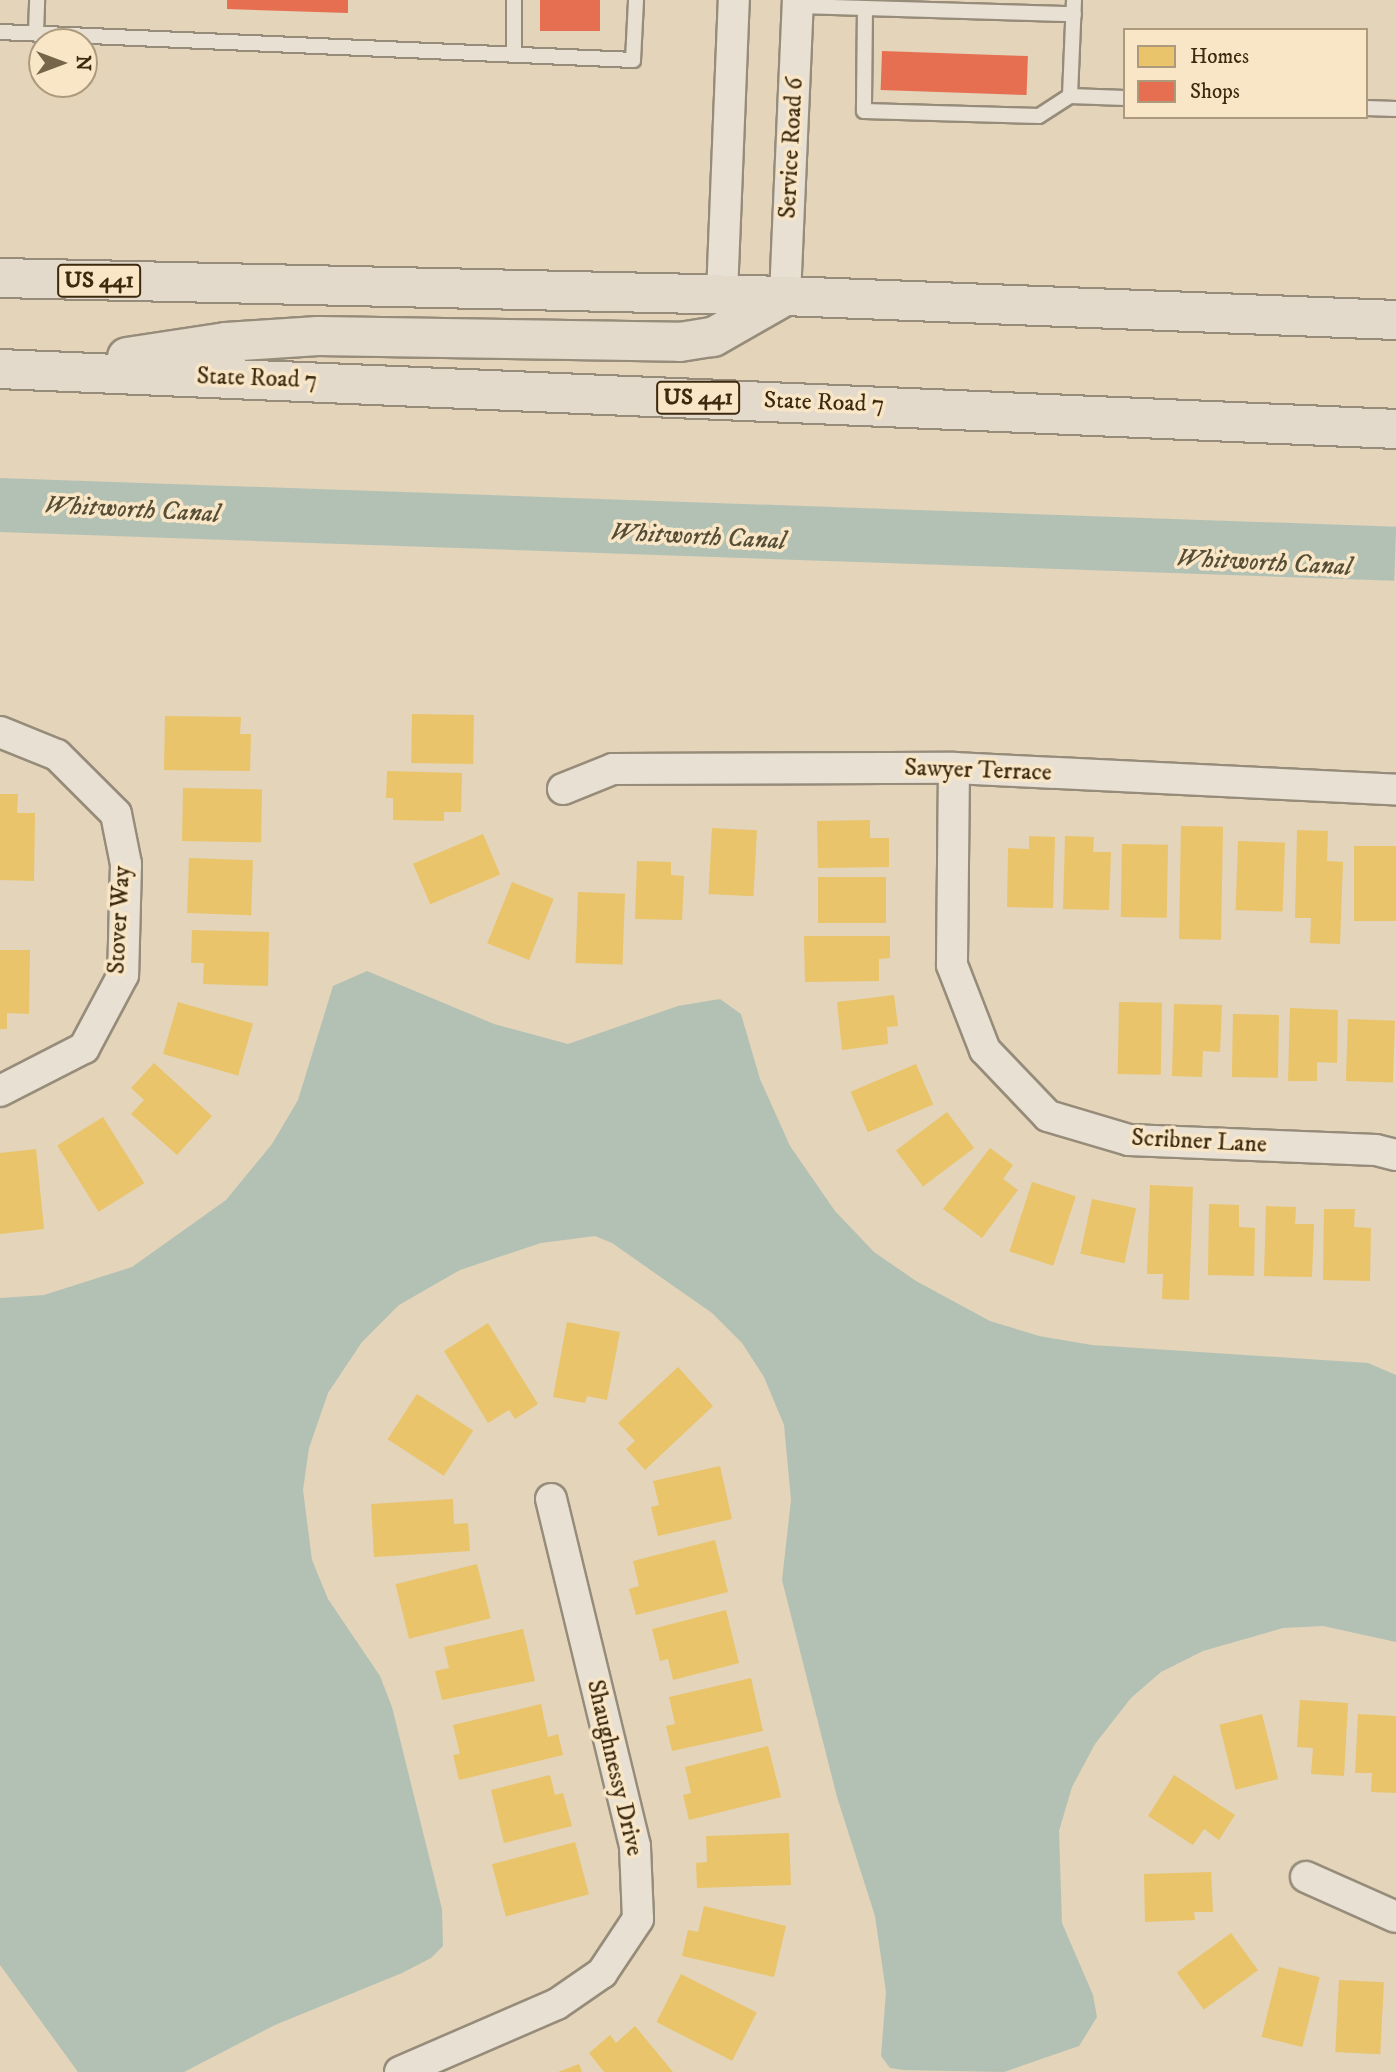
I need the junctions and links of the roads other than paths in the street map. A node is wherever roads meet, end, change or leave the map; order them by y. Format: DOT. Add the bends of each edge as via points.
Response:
graph roads {
  1 [pos="37,0"];
  2 [pos="514,0"];
  3 [pos="636,0"];
  4 [pos="734,0"];
  5 [pos="798,3"];
  6 [pos="1074,7"];
  7 [pos="865,8"];
  8 [pos="36,28"];
  9 [pos="0,32"];
  10 [pos="28,33"];
  11 [pos="98,36"];
  12 [pos="514,54"];
  13 [pos="1070,96"];
  14 [pos="1123,98"];
  15 [pos="1368,108"];
  16 [pos="1396,109"];
  17 [pos="0,278"];
  18 [pos="722,295"];
  19 [pos="785,296"];
  20 [pos="1396,320"];
  21 [pos="0,369"];
  22 [pos="38,370"];
  23 [pos="1396,429"];
  24 [pos="0,732"];
  25 [pos="954,768"];
  26 [pos="563,789"];
  27 [pos="1396,790"];
  28 [pos="0,1091"];
  29 [pos="1396,1155"];
  30 [pos="551,1499"];
  31 [pos="1306,1877"];
  32 [pos="1396,1917"];
  33 [pos="400,2072"];
  1 -- 8 [label="lane"];
  2 -- 12 [label="lane"];
  3 -- 12 [label="lane" via="633,60"];
  4 -- 18 [label="street"];
  5 -- 7 [label="lane"];
  5 -- 19 [label="street, Service Road 6"];
  6 -- 7 [label="lane"];
  6 -- 13 [label="lane"];
  7 -- 13 [label="lane" via="864,111 1039,116"];
  9 -- 10 [label="lane"];
  11 -- 12 [label="lane"];
  13 -- 14 [label="lane"];
  15 -- 16 [label="lane"];
  17 -- 18 [label="main road, US 441"];
  18 -- 19 [label="main road, US 441"];
  19 -- 20 [label="main road, US 441"];
  19 -- 22 [label="main road" via="713,337 680,342 318,336 226,342"];
  21 -- 22 [label="main road, State Road 7 / US 441"];
  22 -- 23 [label="main road, State Road 7 / US 441"];
  24 -- 28 [label="street, Stover Way" via="57,755 116,814 126,864 122,975 84,1048"];
  25 -- 26 [label="street, Sawyer Terrace" via="613,769"];
  25 -- 27 [label="street, Sawyer Terrace"];
  25 -- 29 [label="street, Scribner Lane" via="952,965 985,1050 1048,1116 1129,1140 1376,1150"];
  30 -- 33 [label="street, Shaughnessy Drive" via="635,1846 638,1919 602,1973 557,2004"];
  31 -- 32 [label="street"];
}
